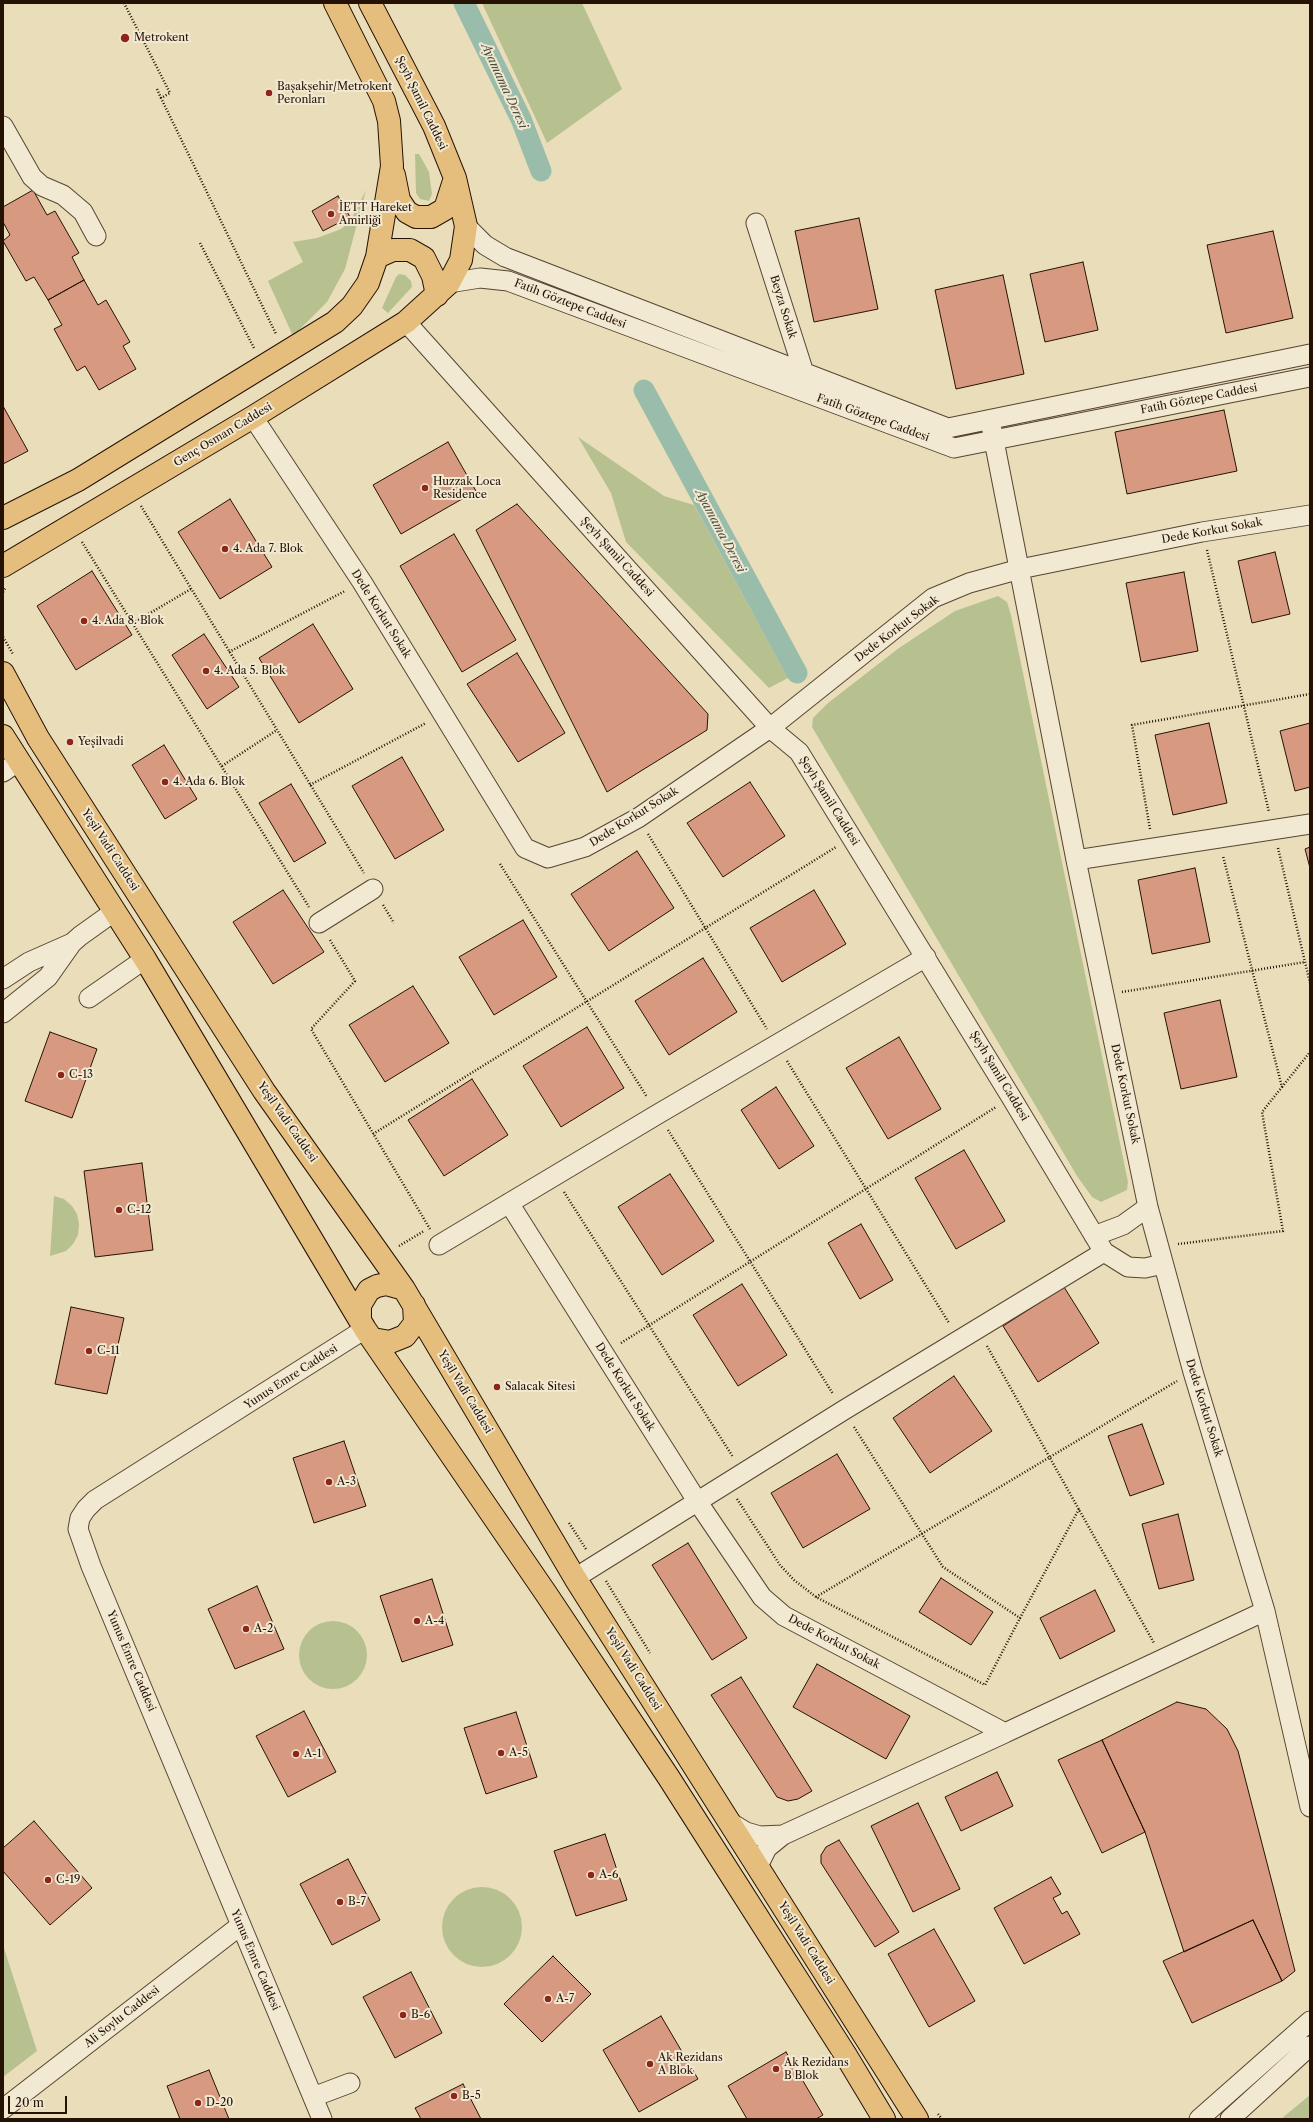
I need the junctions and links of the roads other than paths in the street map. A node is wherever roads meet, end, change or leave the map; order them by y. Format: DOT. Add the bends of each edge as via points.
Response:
graph roads {
  1 [pos="335,3"];
  2 [pos="370,3"];
  3 [pos="3,126"];
  4 [pos="392,166"];
  5 [pos="455,178"];
  6 [pos="756,224"];
  7 [pos="466,226"];
  8 [pos="96,236"];
  9 [pos="377,257"];
  10 [pos="443,289"];
  11 [pos="406,322"];
  12 [pos="1310,354"];
  13 [pos="1310,377"];
  14 [pos="801,382"];
  15 [pos="254,416"];
  16 [pos="990,420"];
  17 [pos="995,441"];
  18 [pos="1310,514"];
  19 [pos="3,518"];
  20 [pos="3,566"];
  21 [pos="1020,569"];
  22 [pos="3,673"];
  23 [pos="770,728"];
  24 [pos="4,741"];
  25 [pos="11,766"];
  26 [pos="1310,824"];
  27 [pos="1076,860"];
  28 [pos="374,889"];
  29 [pos="115,911"];
  30 [pos="319,923"];
  31 [pos="72,943"];
  32 [pos="926,957"];
  33 [pos="145,959"];
  34 [pos="44,968"];
  35 [pos="3,979"];
  36 [pos="89,998"];
  37 [pos="3,1013"];
  38 [pos="509,1203"];
  39 [pos="1148,1208"];
  40 [pos="1094,1236"];
  41 [pos="439,1245"];
  42 [pos="1104,1252"];
  43 [pos="1160,1256"];
  44 [pos="409,1297"];
  45 [pos="366,1329"];
  46 [pos="697,1502"];
  47 [pos="575,1578"];
  48 [pos="1265,1611"];
  49 [pos="1005,1734"];
  50 [pos="1310,1807"];
  51 [pos="731,1823"];
  52 [pos="783,1835"];
  53 [pos="758,1866"];
  54 [pos="241,1925"];
  55 [pos="1310,2021"];
  56 [pos="1310,2046"];
  57 [pos="350,2083"];
  58 [pos="313,2097"];
  59 [pos="3,2109"];
  60 [pos="322,2119"];
  61 [pos="884,2119"];
  62 [pos="917,2119"];
  63 [pos="1199,2119"];
  64 [pos="1230,2119"];
  1 -- 4 [label="main road" via="384,101 389,121"];
  2 -- 5 [label="main road, Şeyh Şamil Caddesi" via="434,126"];
  3 -- 8 [label="street" via="32,177 42,186 63,195 83,212"];
  4 -- 5 [label="main road" via="399,200 407,212 416,217 431,217 445,209"];
  4 -- 9 [label="main road"];
  5 -- 7 [label="main road, Şeyh Şamil Caddesi"];
  6 -- 14 [label="street, Beyza Sokak"];
  7 -- 10 [label="main road, Şeyh Şamil Caddesi" via="460,260"];
  7 -- 14 [label="street, Fatih Göztepe Caddesi" via="485,245 505,257"];
  9 -- 10 [label="main road" via="393,250 410,250 424,258"];
  9 -- 19 [label="main road" via="368,283 352,306 335,322 78,480"];
  10 -- 11 [label="main road, Genç Osman Caddesi"];
  10 -- 14 [label="street, Fatih Göztepe Caddesi" via="480,278 508,281"];
  11 -- 15 [label="main road, Genç Osman Caddesi"];
  11 -- 23 [label="street, Şeyh Şamil Caddesi"];
  12 -- 16 [label="street, Fatih Göztepe Caddesi"];
  13 -- 17 [label="street, Fatih Göztepe Caddesi"];
  14 -- 16 [label="street, Fatih Göztepe Caddesi" via="948,428"];
  14 -- 17 [label="street, Fatih Göztepe Caddesi" via="954,448"];
  15 -- 20 [label="main road, Genç Osman Caddesi"];
  15 -- 23 [label="street, Dede Korkut Sokak" via="362,582 526,848 548,858 585,848 638,818"];
  16 -- 17 [label="street"];
  17 -- 21 [label="street"];
  18 -- 21 [label="street, Dede Korkut Sokak" via="1202,532"];
  21 -- 23 [label="street, Dede Korkut Sokak" via="969,583 933,598"];
  21 -- 27 [label="street, Dede Korkut Sokak"];
  22 -- 44 [label="main road, Yeşil Vadi Caddesi" via="38,738 264,1091"];
  23 -- 32 [label="street, Şeyh Şamil Caddesi" via="799,752"];
  24 -- 25 [label="main road"];
  25 -- 29 [label="main road"];
  26 -- 27 [label="street"];
  27 -- 39 [label="street, Dede Korkut Sokak"];
  28 -- 30 [label="street"];
  29 -- 31 [label="street"];
  29 -- 33 [label="main road"];
  31 -- 34 [label="street"];
  31 -- 35 [label="street" via="29,962"];
  31 -- 37 [label="street" via="48,977"];
  32 -- 38 [label="street"];
  32 -- 40 [label="street, Şeyh Şamil Caddesi"];
  33 -- 36 [label="street"];
  33 -- 45 [label="main road"];
  38 -- 41 [label="street"];
  38 -- 46 [label="street, Dede Korkut Sokak"];
  39 -- 40 [label="street" via="1123,1225"];
  39 -- 43 [label="street, Dede Korkut Sokak"];
  40 -- 42 [label="street, Şeyh Şamil Caddesi"];
  42 -- 43 [label="street, Şeyh Şamil Caddesi" via="1128,1267 1145,1268"];
  42 -- 46 [label="street"];
  43 -- 48 [label="street, Dede Korkut Sokak"];
  44 -- 45 [label="main road" via="415,1323 405,1336 390,1342"];
  44 -- 45 [label="main road" via="386,1284 369,1290 360,1304"];
  44 -- 47 [label="main road, Yeşil Vadi Caddesi"];
  45 -- 54 [label="street, Yunus Emre Caddesi" via="96,1500 80,1518 78,1529 91,1566"];
  45 -- 61 [label="main road" via="669,1778"];
  46 -- 47 [label="street"];
  46 -- 49 [label="street, Dede Korkut Sokak" via="762,1597 784,1616"];
  47 -- 51 [label="main road, Yeşil Vadi Caddesi"];
  48 -- 49 [label="street"];
  48 -- 50 [label="street, Dede Korkut Sokak"];
  49 -- 52 [label="street"];
  51 -- 52 [label="street" via="746,1832 760,1836"];
  51 -- 53 [label="main road, Yeşil Vadi Caddesi"];
  52 -- 53 [label="street" via="768,1848"];
  53 -- 62 [label="main road, Yeşil Vadi Caddesi"];
  54 -- 58 [label="street, Yunus Emre Caddesi"];
  54 -- 59 [label="street, Ali Soylu Caddesi"];
  55 -- 63 [label="street"];
  56 -- 64 [label="street"];
  57 -- 58 [label="street"];
  58 -- 60 [label="street, Yunus Emre Caddesi"];
}
